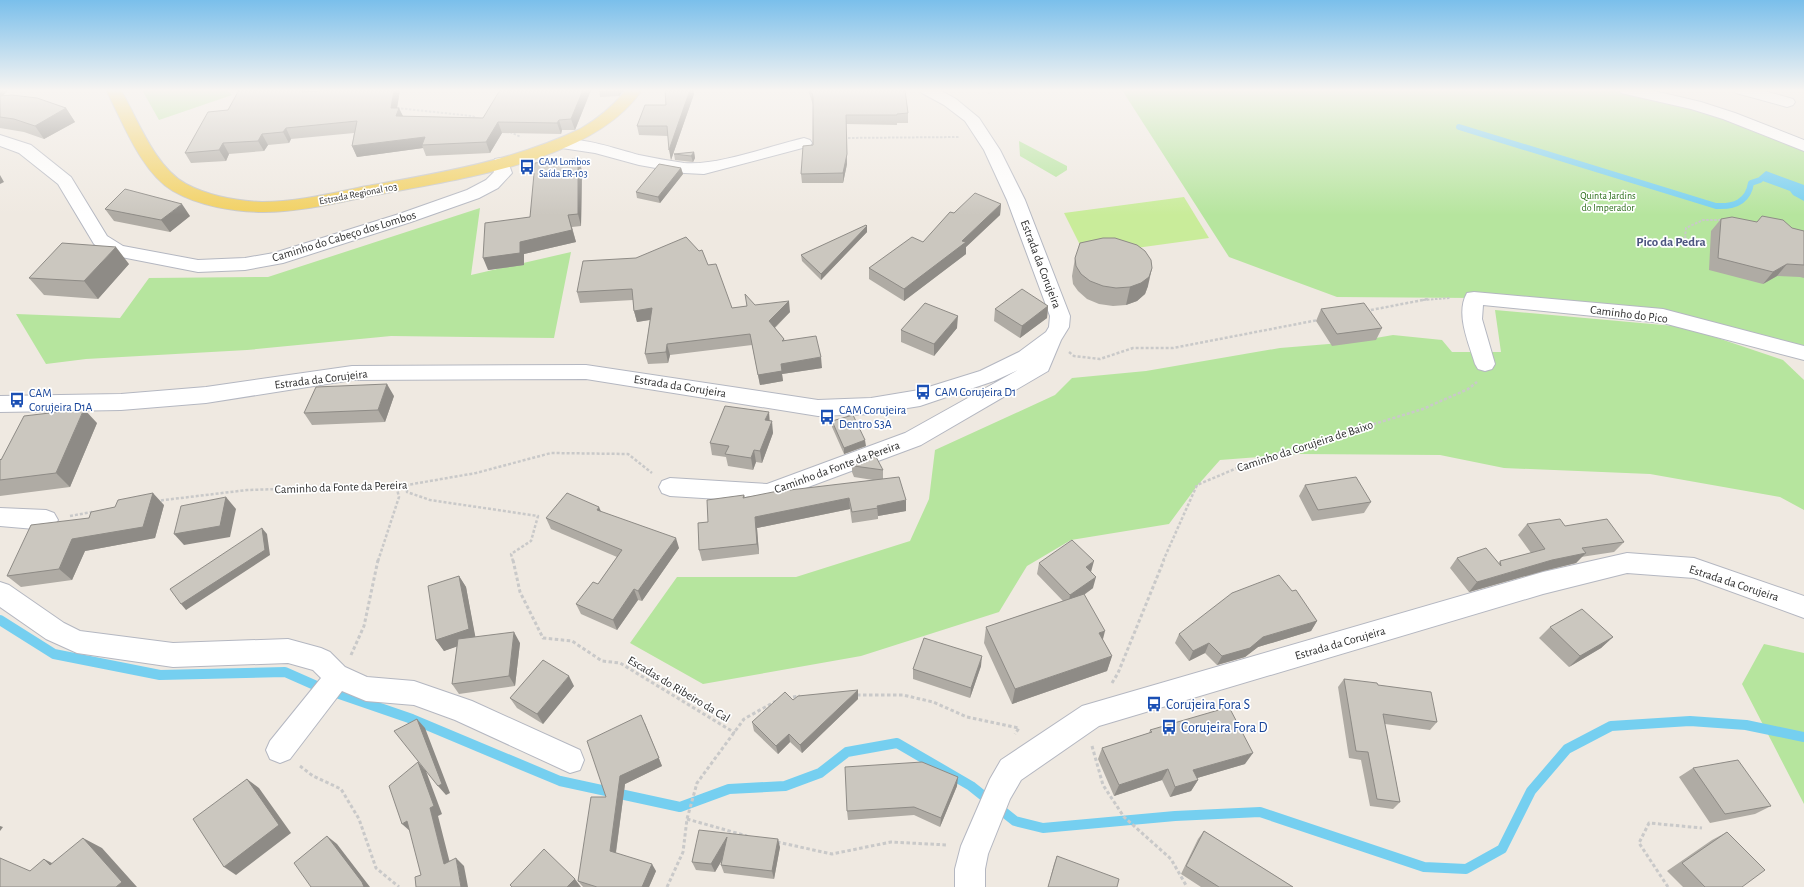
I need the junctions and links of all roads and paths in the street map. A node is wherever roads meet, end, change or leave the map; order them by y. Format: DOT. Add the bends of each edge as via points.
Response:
graph roads {
  1 [pos="135,131"];
  2 [pos="506,131"];
  3 [pos="585,131"];
  4 [pos="979,131"];
  5 [pos="1767,131"];
  6 [pos="982,137"];
  7 [pos="0,140"];
  8 [pos="804,143"];
  9 [pos="561,144"];
  10 [pos="1804,146"];
  11 [pos="501,163"];
  12 [pos="1724,220"];
  13 [pos="1703,245"];
  14 [pos="1474,298"];
  15 [pos="1364,311"];
  16 [pos="1318,320"];
  17 [pos="1053,337"];
  18 [pos="1804,353"];
  19 [pos="1485,364"];
  20 [pos="0,404"];
  21 [pos="407,485"];
  22 [pos="388,486"];
  23 [pos="670,487"];
  24 [pos="149,502"];
  25 [pos="94,512"];
  26 [pos="0,517"];
  27 [pos="46,520"];
  28 [pos="0,593"];
  29 [pos="1804,607"];
  30 [pos="354,651"];
  31 [pos="332,682"];
  32 [pos="851,694"];
  33 [pos="804,696"];
  34 [pos="1092,715"];
  35 [pos="1019,728"];
  36 [pos="735,733"];
  37 [pos="280,750"];
  38 [pos="570,760"];
  39 [pos="687,819"];
  40 [pos="1702,828"];
  41 [pos="980,835"];
  42 [pos="754,837"];
  43 [pos="769,841"];
  44 [pos="399,887"];
  45 [pos="667,887"];
  46 [pos="970,887"];
  47 [pos="1187,887"];
  48 [pos="1668,887"];
  1 -- 11 [label="main road, Estrada Regional 103" via="162,171 178,186 231,205 265,207 310,202"];
  2 -- 9 [label="path" via="527,140"];
  3 -- 9 [label="main road, Estrada Regional 103"];
  4 -- 6 [label="street, Estrada da Corujeira"];
  5 -- 10 [label="street"];
  6 -- 8 [label="path" via="845,138"];
  6 -- 17 [label="street, Estrada da Corujeira" via="992,150 1016,200 1052,290 1060,316"];
  7 -- 11 [label="street, Caminho do Cabeço dos Lombos" via="25,149 65,181 100,240 118,251 198,266 276,260 405,218 473,194 492,184 503,173"];
  8 -- 9 [label="street" via="704,169 684,168 639,160 596,148"];
  9 -- 11 [label="main road, Estrada Regional 103"];
  12 -- 13 [label="path" via="1703,220 1686,228 1685,239"];
  14 -- 15 [label="path" via="1434,298"];
  14 -- 18 [label="street, Caminho do Pico" via="1663,316"];
  14 -- 19 [label="street" via="1472,319"];
  16 -- 17 [label="path" via="1172,348 1133,348 1100,359 1074,356"];
  17 -- 20 [label="street, Estrada da Corujeira" via="1026,357 987,376 920,398 845,408 818,408 586,372 352,373 206,395 144,400"];
  17 -- 23 [label="street, Caminho da Fonte da Pereira" via="1041,366 913,439 768,492"];
  19 -- 34 [label="path, Caminho da Corujeira de Baixo" via="1483,376 1468,389 1423,409 1256,460 1196,486 1118,674"];
  21 -- 22 [label="path, Caminho da Fonte da Pereira"];
  21 -- 23 [label="path, Caminho da Fonte da Pereira" via="476,473 551,453 628,454"];
  21 -- 36 [label="path, Escadas do Ribeiro da Cal" via="407,492 430,500 538,516 531,541 511,554 520,592 544,638 572,641 602,661 620,663"];
  22 -- 24 [label="path, Caminho da Fonte da Pereira" via="247,490"];
  22 -- 30 [label="path" via="397,489 399,497 375,571 364,626"];
  25 -- 27 [label="path"];
  26 -- 27 [label="street"];
  28 -- 31 [label="street" via="55,631 77,642 173,655 288,651 321,660"];
  29 -- 34 [label="street, Estrada da Corujeira" via="1694,568 1628,563 1543,583"];
  31 -- 37 [label="street"];
  31 -- 38 [label="street" via="366,689 414,693 462,710"];
  32 -- 35 [label="path" via="903,695 933,702 967,717"];
  33 -- 36 [label="path" via="771,702 744,719"];
  34 -- 41 [label="street, Estrada da Corujeira" via="1011,770 1002,783"];
  34 -- 47 [label="path" via="1092,752 1103,785 1124,817 1171,859"];
  36 -- 39 [label="path" via="697,783"];
  37 -- 44 [label="path" via="313,776 341,789 359,819 376,868"];
  39 -- 42 [label="path"];
  39 -- 45 [label="path" via="683,852"];
  40 -- 48 [label="path" via="1649,823 1639,843"];
  41 -- 43 [label="path" via="891,842 832,854"];
  41 -- 46 [label="street, Estrada da Corujeira" via="968,873"];
}
